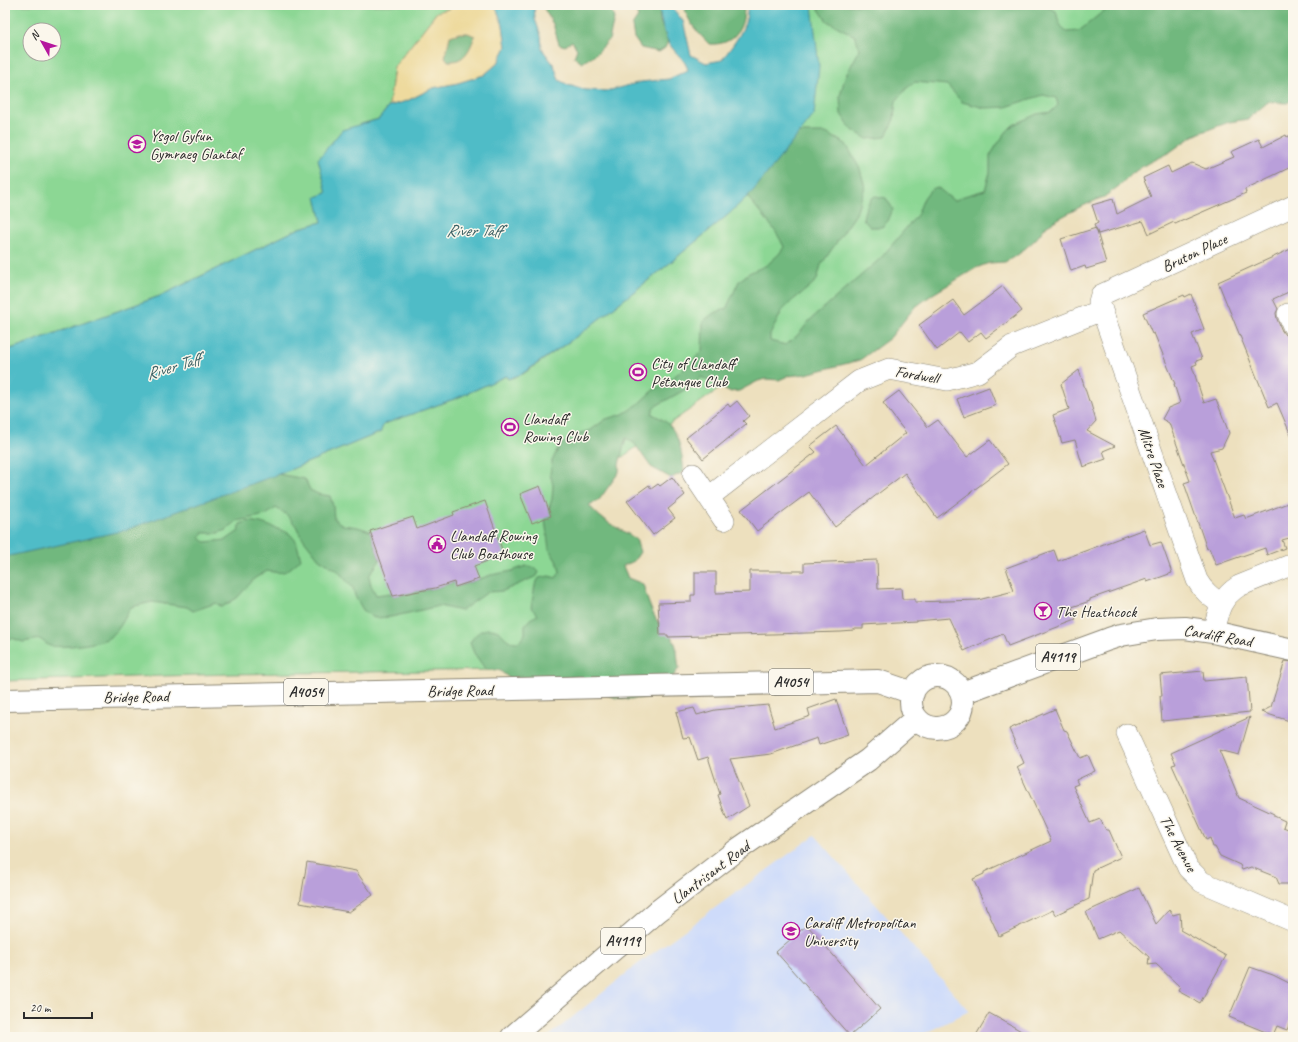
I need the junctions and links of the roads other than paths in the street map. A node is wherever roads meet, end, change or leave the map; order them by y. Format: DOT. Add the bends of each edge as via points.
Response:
graph roads {
  1 [pos="1293,206"];
  2 [pos="1100,306"];
  3 [pos="693,474"];
  4 [pos="709,497"];
  5 [pos="724,520"];
  6 [pos="1293,564"];
  7 [pos="1222,604"];
  8 [pos="1213,632"];
  9 [pos="1293,650"];
  10 [pos="913,693"];
  11 [pos="962,693"];
  12 [pos="5,700"];
  13 [pos="916,718"];
  14 [pos="1127,734"];
  15 [pos="1293,921"];
  16 [pos="512,1037"];
  1 -- 2 [label="street, Bruton Place" via="1101,295"];
  2 -- 4 [label="street, Fordwell" via="1012,346 978,372 947,380 889,369 860,381"];
  2 -- 7 [label="street, Mitre Place" via="1197,580 1206,593"];
  3 -- 4 [label="street"];
  4 -- 5 [label="street"];
  6 -- 7 [label="street" via="1239,586 1226,596"];
  7 -- 8 [label="street"];
  8 -- 9 [label="main road, Cardiff Road / A4119"];
  8 -- 11 [label="main road, Cardiff Road / A4119" via="1185,628 1157,629 1121,635"];
  10 -- 11 [label="main road" via="924,680 940,676 956,683"];
  10 -- 12 [label="main road, Bridge Road / A4054" via="878,681"];
  10 -- 13 [label="main road" via="911,702"];
  11 -- 13 [label="main road" via="963,707 956,722 940,729 931,728"];
  13 -- 16 [label="main road, Llantrisant Road / A4119" via="868,760 737,850 658,911"];
  14 -- 15 [label="street, The Avenue" via="1188,868 1202,882"];
}
